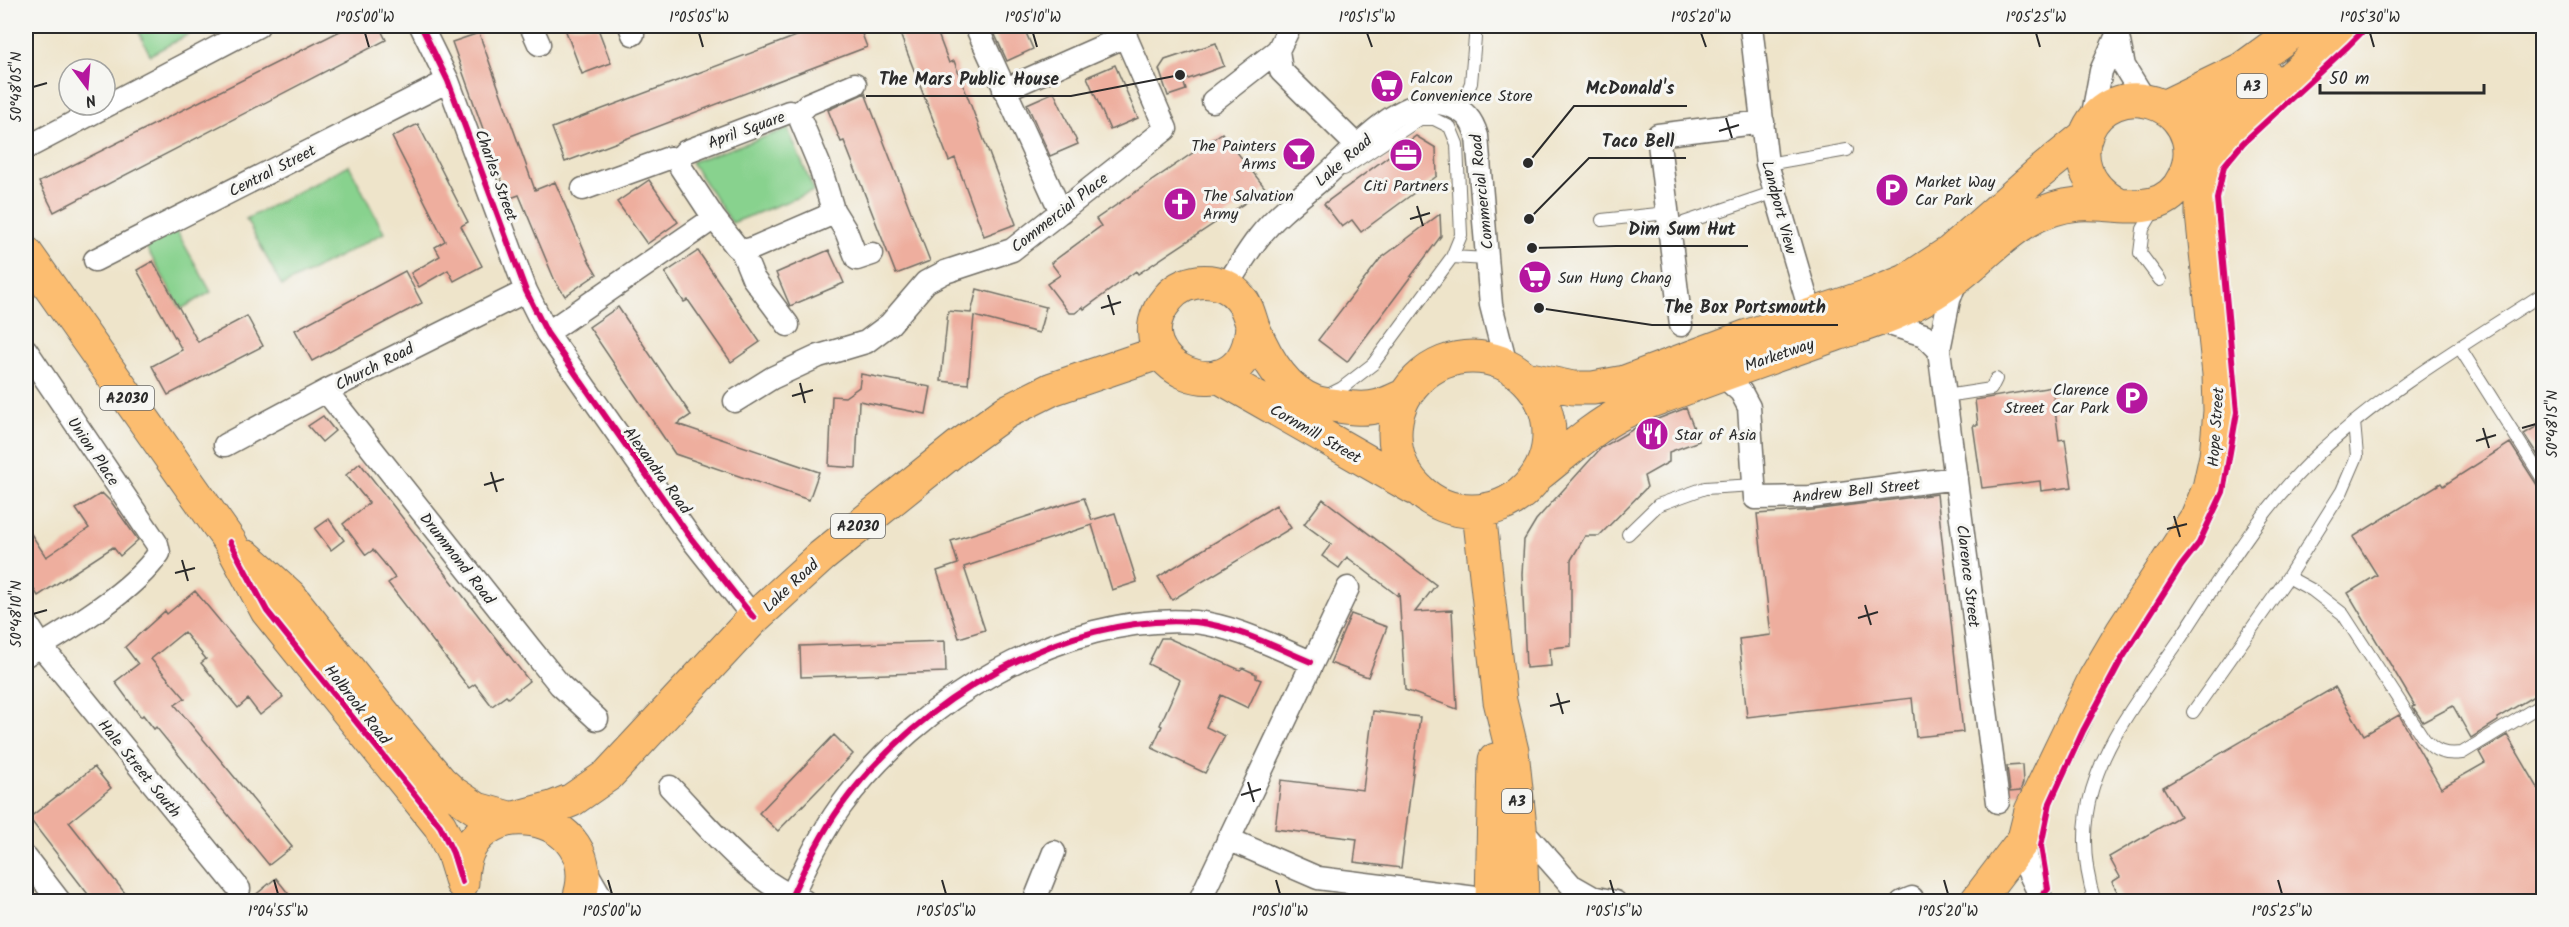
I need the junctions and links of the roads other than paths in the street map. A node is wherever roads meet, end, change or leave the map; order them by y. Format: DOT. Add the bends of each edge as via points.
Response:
graph roads {
  1 [pos="258,26"];
  2 [pos="976,26"];
  3 [pos="1290,26"];
  4 [pos="1476,26"];
  5 [pos="1752,26"];
  6 [pos="431,28"];
  7 [pos="2119,29"];
  8 [pos="1124,31"];
  9 [pos="2324,32"];
  10 [pos="1278,50"];
  11 [pos="448,81"];
  12 [pos="855,84"];
  13 [pos="1004,90"];
  14 [pos="1213,101"];
  15 [pos="2154,103"];
  16 [pos="1460,109"];
  17 [pos="798,114"];
  18 [pos="1763,122"];
  19 [pos="2088,130"];
  20 [pos="2188,138"];
  21 [pos="1356,145"];
  22 [pos="26,148"];
  23 [pos="1846,150"];
  24 [pos="679,159"];
  25 [pos="1767,164"];
  26 [pos="1324,178"];
  27 [pos="582,189"];
  28 [pos="1775,192"];
  29 [pos="2158,203"];
  30 [pos="2117,204"];
  31 [pos="833,210"];
  32 [pos="1061,212"];
  33 [pos="714,218"];
  34 [pos="1602,220"];
  35 [pos="1668,221"];
  36 [pos="742,251"];
  37 [pos="26,254"];
  38 [pos="872,254"];
  39 [pos="1452,257"];
  40 [pos="1487,259"];
  41 [pos="95,260"];
  42 [pos="1958,276"];
  43 [pos="2160,280"];
  44 [pos="1226,286"];
  45 [pos="526,291"];
  46 [pos="2544,293"];
  47 [pos="1811,314"];
  48 [pos="1877,320"];
  49 [pos="788,325"];
  50 [pos="1252,325"];
  51 [pos="1681,325"];
  52 [pos="547,333"];
  53 [pos="2460,348"];
  54 [pos="26,350"];
  55 [pos="1939,350"];
  56 [pos="1161,352"];
  57 [pos="1516,371"];
  58 [pos="1721,374"];
  59 [pos="1218,376"];
  60 [pos="1996,379"];
  61 [pos="326,391"];
  62 [pos="1404,396"];
  63 [pos="1946,396"];
  64 [pos="735,401"];
  65 [pos="1315,402"];
  66 [pos="2354,422"];
  67 [pos="225,445"];
  68 [pos="1539,474"];
  69 [pos="1956,478"];
  70 [pos="2544,481"];
  71 [pos="1414,488"];
  72 [pos="1755,492"];
  73 [pos="1479,512"];
  74 [pos="1628,534"];
  75 [pos="230,542"];
  76 [pos="2288,577"];
  77 [pos="1348,588"];
  78 [pos="754,618"];
  79 [pos="26,622"];
  80 [pos="33,651"];
  81 [pos="1311,662"];
  82 [pos="1500,701"];
  83 [pos="2543,706"];
  84 [pos="2193,712"];
  85 [pos="597,719"];
  86 [pos="608,775"];
  87 [pos="670,786"];
  88 [pos="1998,802"];
  89 [pos="512,818"];
  90 [pos="1520,827"];
  91 [pos="1228,839"];
  92 [pos="2024,839"];
  93 [pos="1054,852"];
  94 [pos="26,858"];
  95 [pos="581,860"];
  96 [pos="239,889"];
  97 [pos="464,892"];
  98 [pos="1572,893"];
  99 [pos="792,899"];
  100 [pos="1502,901"];
  101 [pos="60,902"];
  102 [pos="578,902"];
  103 [pos="604,902"];
  104 [pos="1034,902"];
  105 [pos="1199,902"];
  106 [pos="1615,902"];
  107 [pos="1976,902"];
  108 [pos="2043,902"];
  109 [pos="2094,902"];
  1 -- 22 [label="street"];
  2 -- 13 [label="street"];
  3 -- 10 [label="street"];
  4 -- 16 [label="lane" via="1471,83"];
  5 -- 18 [label="street, Landport View"];
  6 -- 11 [label="street, Charles Street"];
  7 -- 15 [label="street" via="2124,66"];
  7 -- 19 [label="street" via="2101,71"];
  8 -- 13 [label="street"];
  8 -- 32 [label="street, Commercial Place" via="1166,129"];
  9 -- 15 [label="main road, A3"];
  9 -- 20 [label="main road, A3"];
  9 -- 92 [label="main road, Hope Street / A3" via="2227,137 2208,168 2202,214 2220,411 2209,488 2197,517 2095,678 2031,811"];
  10 -- 14 [label="street"];
  10 -- 21 [label="street" via="1281,71"];
  11 -- 41 [label="street, Central Street"];
  11 -- 45 [label="street, Charles Street"];
  12 -- 17 [label="street" via="808,104"];
  13 -- 32 [label="street"];
  15 -- 19 [label="main road" via="2130,100 2115,104 2101,112"];
  15 -- 20 [label="main road" via="2178,120"];
  16 -- 21 [label="street, Lake Road" via="1425,103 1407,109"];
  16 -- 40 [label="street, Commercial Road" via="1472,121 1477,136"];
  17 -- 24 [label="street, April Square" via="789,112 685,152"];
  17 -- 31 [label="street, April Square"];
  18 -- 25 [label="street, Landport View"];
  18 -- 35 [label="street" via="1658,135"];
  19 -- 30 [label="main road" via="2082,153 2088,176 2103,196"];
  19 -- 47 [label="main road, Marketway" via="1950,252 1906,280"];
  20 -- 29 [label="main road" via="2188,169 2171,195"];
  21 -- 26 [label="street, Lake Road"];
  23 -- 25 [label="lane"];
  24 -- 27 [label="street, April Square" via="669,158"];
  24 -- 33 [label="street"];
  25 -- 28 [label="street, Landport View"];
  26 -- 39 [label="lane" via="1420,119 1450,127 1457,144 1461,235"];
  26 -- 44 [label="street, Lake Road" via="1293,202 1260,236"];
  28 -- 35 [label="lane"];
  28 -- 47 [label="street, Landport View"];
  29 -- 30 [label="main road" via="2145,207"];
  29 -- 43 [label="lane" via="2143,229 2140,253"];
  30 -- 42 [label="main road, Marketway" via="2078,204 2044,210 2016,227"];
  31 -- 36 [label="street" via="825,217"];
  31 -- 38 [label="street, April Square" via="857,259"];
  32 -- 64 [label="street, Commercial Place" via="1012,250 926,282 890,324 866,342 819,356"];
  33 -- 36 [label="street"];
  33 -- 52 [label="street"];
  34 -- 35 [label="lane"];
  35 -- 51 [label="street"];
  36 -- 49 [label="street" via="753,278"];
  37 -- 75 [label="main road, Holbrook Road / A2030"];
  39 -- 40 [label="lane"];
  39 -- 65 [label="lane" via="1373,364 1342,388"];
  40 -- 57 [label="street, Commercial Road" via="1491,305"];
  42 -- 48 [label="main road, Marketway" via="1905,309"];
  42 -- 55 [label="street, Clarence Street"];
  44 -- 50 [label="main road" via="1248,309"];
  44 -- 56 [label="main road" via="1196,282 1169,296 1156,322"];
  45 -- 52 [label="street, Charles Street"];
  45 -- 61 [label="street, Church Road"];
  46 -- 53 [label="lane"];
  47 -- 57 [label="main road, Marketway" via="1625,382 1574,388"];
  48 -- 55 [label="street" via="1924,335"];
  48 -- 58 [label="main road, Marketway"];
  50 -- 59 [label="main road" via="1245,356 1233,369"];
  50 -- 65 [label="main road, Cornmill Street" via="1270,361 1289,385"];
  52 -- 78 [label="street, Alexandra Road" via="690,537"];
  53 -- 66 [label="lane"];
  53 -- 70 [label="lane"];
  54 -- 80 [label="street, Union Place" via="157,544 159,553 150,566 108,601"];
  55 -- 63 [label="street, Clarence Street"];
  56 -- 59 [label="main road" via="1174,367 1192,377"];
  56 -- 78 [label="main road, Lake Road / A2030" via="1052,389 1006,412 822,556"];
  57 -- 62 [label="main road" via="1478,357 1449,360 1416,380"];
  57 -- 68 [label="main road" via="1541,399 1549,424 1548,450"];
  58 -- 68 [label="main road, Marketway" via="1623,412"];
  58 -- 72 [label="street" via="1741,392 1749,407"];
  59 -- 71 [label="main road, Cornmill Street"];
  60 -- 63 [label="lane" via="1991,389"];
  61 -- 67 [label="street, Church Road"];
  61 -- 85 [label="street, Drummond Road" via="560,685"];
  62 -- 65 [label="main road, Cornmill Street" via="1377,407"];
  62 -- 71 [label="main road" via="1395,419 1394,443 1401,467"];
  63 -- 69 [label="street, Clarence Street"];
  66 -- 76 [label="lane" via="2357,456 2342,491"];
  66 -- 109 [label="lane" via="2306,466 2264,517 2109,748 2092,789 2084,835"];
  68 -- 73 [label="main road" via="1523,493 1503,506"];
  69 -- 72 [label="street, Andrew Bell Street" via="1811,497"];
  69 -- 88 [label="street, Clarence Street"];
  71 -- 73 [label="main road" via="1433,502 1455,510"];
  72 -- 74 [label="lane" via="1705,488 1658,505"];
  73 -- 82 [label="main road, A3"];
  75 -- 89 [label="main road, Holbrook Road / A2030" via="290,596 440,781 477,809"];
  75 -- 97 [label="main road, Holbrook Road / A2030" via="267,611 440,826"];
  76 -- 83 [label="lane" via="2343,614 2434,750 2448,755 2462,753"];
  76 -- 84 [label="lane"];
  77 -- 81 [label="street"];
  78 -- 86 [label="main road, Lake Road / A2030"];
  79 -- 80 [label="street, Hale Street South"];
  80 -- 96 [label="street, Hale Street South"];
  81 -- 91 [label="street"];
  81 -- 99 [label="street" via="1230,630 1178,622 1102,631 1064,641 1020,660 934,712 878,763 825,830"];
  82 -- 90 [label="main road, A3" via="1512,751"];
  82 -- 100 [label="main road, A3" via="1495,754"];
  86 -- 89 [label="main road, Lake Road / A2030" via="572,800"];
  86 -- 95 [label="main road, Lake Road / A2030" via="586,810 580,839"];
  87 -- 99 [label="street" via="760,879"];
  89 -- 95 [label="main road, Holbrook Road" via="537,819 555,826 571,841"];
  89 -- 97 [label="main road, Lake Road" via="495,824 476,839 465,859"];
  90 -- 98 [label="street"];
  90 -- 100 [label="main road, A3"];
  91 -- 100 [label="street" via="1318,878"];
  91 -- 105 [label="street"];
  92 -- 107 [label="main road, Hope Street / A3"];
  92 -- 108 [label="street" via="2028,870"];
  93 -- 104 [label="street"];
  94 -- 101 [label="street"];
  95 -- 102 [label="main road, Lake Road" via="583,882"];
  95 -- 103 [label="street"];
  98 -- 106 [label="street"];
}
